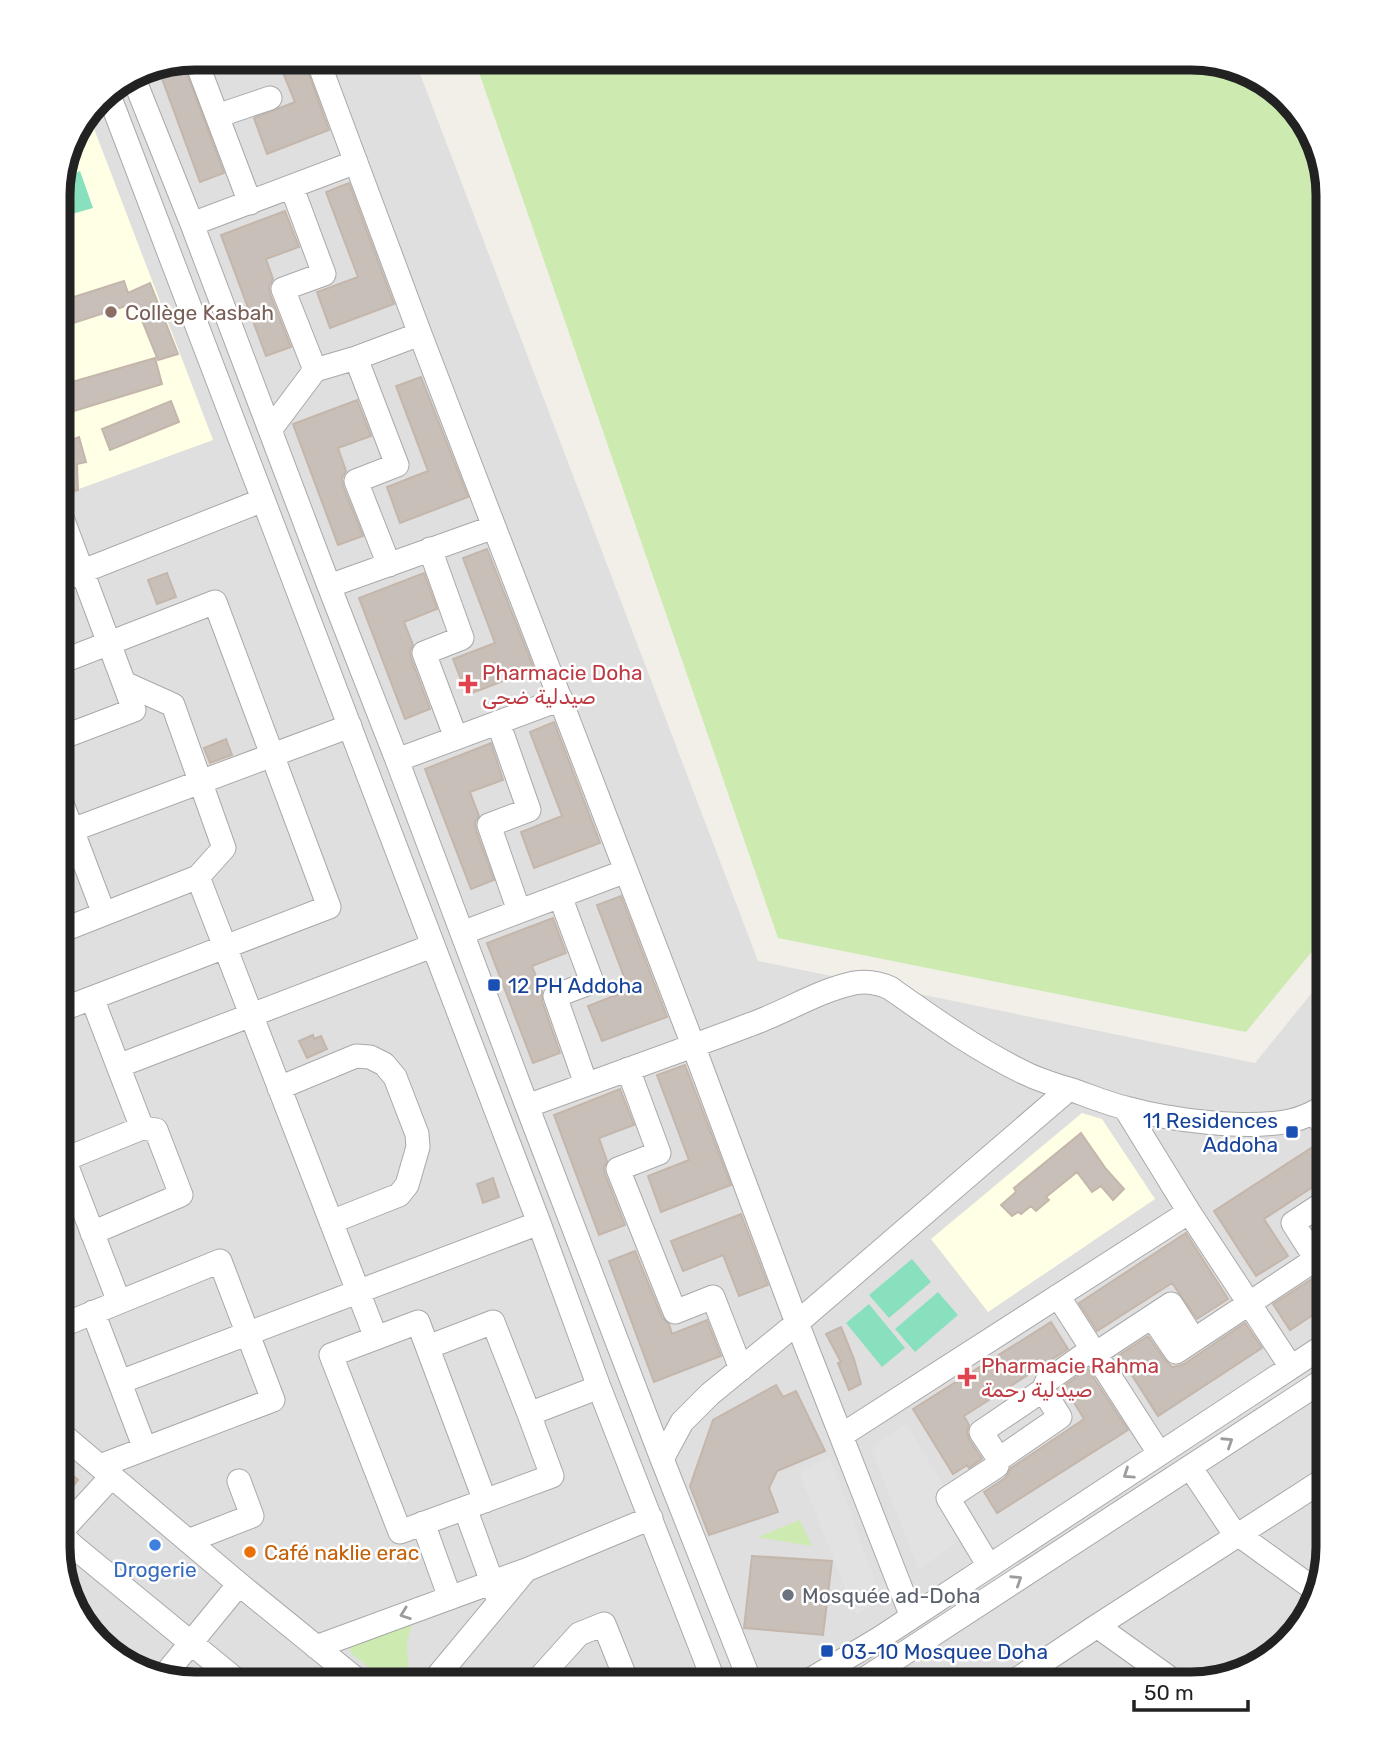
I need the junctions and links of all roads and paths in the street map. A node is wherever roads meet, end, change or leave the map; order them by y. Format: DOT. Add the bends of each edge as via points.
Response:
graph roads {
  1 [pos="200,70"];
  2 [pos="322,70"];
  3 [pos="136,85"];
  4 [pos="270,98"];
  5 [pos="111,102"];
  6 [pos="217,116"];
  7 [pos="356,162"];
  8 [pos="292,188"];
  9 [pos="250,203"];
  10 [pos="192,224"];
  11 [pos="420,334"];
  12 [pos="356,358"];
  13 [pos="315,370"];
  14 [pos="270,430"];
  15 [pos="263,500"];
  16 [pos="494,527"];
  17 [pos="70,539"];
  18 [pos="430,550"];
  19 [pos="388,565"];
  20 [pos="82,571"];
  21 [pos="70,576"];
  22 [pos="329,586"];
  23 [pos="109,643"];
  24 [pos="70,658"];
  25 [pos="124,683"];
  26 [pos="561,699"];
  27 [pos="498,722"];
  28 [pos="350,726"];
  29 [pos="70,734"];
  30 [pos="456,738"];
  31 [pos="272,755"];
  32 [pos="397,760"];
  33 [pos="201,782"];
  34 [pos="70,825"];
  35 [pos="72,830"];
  36 [pos="626,871"];
  37 [pos="198,877"];
  38 [pos="560,896"];
  39 [pos="519,911"];
  40 [pos="104,914"];
  41 [pos="70,927"];
  42 [pos="462,933"];
  43 [pos="432,946"];
  44 [pos="226,948"];
  45 [pos="92,998"];
  46 [pos="70,1007"];
  47 [pos="251,1015"];
  48 [pos="693,1045"];
  49 [pos="118,1066"];
  50 [pos="628,1069"];
  51 [pos="586,1084"];
  52 [pos="279,1088"];
  53 [pos="1069,1089"];
  54 [pos="527,1106"];
  55 [pos="1125,1108"];
  56 [pos="1316,1110"];
  57 [pos="142,1128"];
  58 [pos="70,1157"];
  59 [pos="70,1182"];
  60 [pos="1316,1208"];
  61 [pos="1189,1212"];
  62 [pos="331,1222"];
  63 [pos="538,1223"];
  64 [pos="92,1233"];
  65 [pos="1316,1259"];
  66 [pos="1316,1259"];
  67 [pos="358,1292"];
  68 [pos="1058,1296"];
  69 [pos="119,1302"];
  70 [pos="1250,1304"];
  71 [pos="93,1312"];
  72 [pos="70,1322"];
  73 [pos="797,1323"];
  74 [pos="247,1333"];
  75 [pos="376,1338"];
  76 [pos="428,1347"];
  77 [pos="1316,1351"];
  78 [pos="1093,1352"];
  79 [pos="1291,1367"];
  80 [pos="741,1369"];
  81 [pos="120,1382"];
  82 [pos="1316,1385"];
  83 [pos="599,1387"];
  84 [pos="1043,1390"];
  85 [pos="529,1414"];
  86 [pos="842,1435"];
  87 [pos="70,1441"];
  88 [pos="145,1449"];
  89 [pos="1159,1453"];
  90 [pos="662,1459"];
  91 [pos="999,1459"];
  92 [pos="1190,1467"];
  93 [pos="106,1471"];
  94 [pos="239,1481"];
  95 [pos="1316,1485"];
  96 [pos="475,1505"];
  97 [pos="70,1518"];
  98 [pos="651,1518"];
  99 [pos="423,1523"];
  100 [pos="1239,1535"];
  101 [pos="188,1541"];
  102 [pos="70,1542"];
  103 [pos="989,1566"];
  104 [pos="239,1584"];
  105 [pos="1309,1586"];
  106 [pos="496,1592"];
  107 [pos="450,1598"];
  108 [pos="912,1617"];
  109 [pos="1097,1626"];
  110 [pos="192,1643"];
  111 [pos="316,1647"];
  112 [pos="169,1669"];
  113 [pos="227,1672"];
  114 [pos="347,1672"];
  115 [pos="439,1672"];
  116 [pos="545,1672"];
  117 [pos="623,1672"];
  118 [pos="710,1672"];
  119 [pos="746,1672"];
  120 [pos="823,1672"];
  121 [pos="904,1672"];
  122 [pos="1028,1672"];
  123 [pos="1161,1672"];
  1 -- 6 [label="street"];
  2 -- 7 [label="street"];
  3 -- 10 [label="street"];
  4 -- 6 [label="street"];
  5 -- 15 [label="street"];
  6 -- 9 [label="street"];
  7 -- 8 [label="street"];
  7 -- 11 [label="street"];
  8 -- 9 [label="street"];
  8 -- 13 [label="street" via="324,274 283,289"];
  9 -- 10 [label="street"];
  10 -- 14 [label="street"];
  11 -- 12 [label="street"];
  11 -- 16 [label="street"];
  12 -- 13 [label="street"];
  12 -- 19 [label="street" via="397,465 356,481"];
  13 -- 14 [label="street"];
  14 -- 22 [label="street"];
  15 -- 20 [label="street"];
  15 -- 28 [label="street"];
  16 -- 18 [label="street"];
  16 -- 26 [label="street"];
  17 -- 20 [label="street"];
  18 -- 19 [label="street"];
  18 -- 30 [label="street" via="462,638 424,653"];
  19 -- 22 [label="street"];
  20 -- 21 [label="street"];
  20 -- 23 [label="street"];
  22 -- 32 [label="street"];
  23 -- 24 [label="street"];
  23 -- 25 [label="street"];
  23 -- 31 [label="street" via="215,602"];
  25 -- 29 [label="street" via="134,709"];
  25 -- 33 [label="street" via="173,705"];
  26 -- 27 [label="street"];
  26 -- 36 [label="street"];
  27 -- 30 [label="street"];
  27 -- 39 [label="street" via="529,810 489,825"];
  28 -- 31 [label="street"];
  28 -- 43 [label="street"];
  30 -- 32 [label="street"];
  31 -- 33 [label="street"];
  31 -- 44 [label="street" via="329,908"];
  32 -- 42 [label="street"];
  33 -- 35 [label="street"];
  33 -- 37 [label="street" via="224,848"];
  34 -- 35 [label="street"];
  35 -- 40 [label="street"];
  36 -- 38 [label="street"];
  36 -- 48 [label="street"];
  37 -- 40 [label="street"];
  37 -- 44 [label="street"];
  38 -- 39 [label="street"];
  38 -- 51 [label="street" via="592,982 555,996"];
  39 -- 42 [label="street"];
  40 -- 41 [label="street"];
  42 -- 54 [label="street"];
  43 -- 47 [label="street"];
  43 -- 63 [label="street"];
  44 -- 45 [label="street"];
  44 -- 47 [label="street"];
  45 -- 46 [label="street"];
  45 -- 49 [label="street"];
  47 -- 49 [label="street"];
  47 -- 52 [label="street"];
  48 -- 50 [label="street"];
  48 -- 53 [label="street" via="829,991 855,983 879,983 990,1055"];
  48 -- 73 [label="street"];
  49 -- 57 [label="street"];
  50 -- 51 [label="street"];
  50 -- 80 [label="street" via="659,1153 618,1169 674,1312 713,1297"];
  51 -- 54 [label="street"];
  52 -- 62 [label="street"];
  52 -- 62 [label="street" via="356,1056 384,1064 395,1077 418,1147 407,1185 399,1195"];
  53 -- 55 [label="street"];
  53 -- 73 [label="street"];
  54 -- 90 [label="street"];
  55 -- 56 [label="street" via="1197,1121 1251,1124 1290,1121"];
  55 -- 61 [label="street"];
  57 -- 58 [label="street"];
  57 -- 64 [label="street" via="156,1130 181,1195"];
  59 -- 64 [label="street"];
  60 -- 65 [label="street" via="1293,1223"];
  61 -- 68 [label="street"];
  61 -- 70 [label="street"];
  62 -- 67 [label="street"];
  63 -- 67 [label="street"];
  63 -- 83 [label="street"];
  64 -- 69 [label="street"];
  66 -- 70 [label="street"];
  67 -- 74 [label="street"];
  67 -- 75 [label="street"];
  68 -- 78 [label="street"];
  68 -- 86 [label="street"];
  69 -- 71 [label="street"];
  69 -- 74 [label="street" via="220,1261"];
  70 -- 78 [label="street" via="1194,1340 1171,1304"];
  70 -- 79 [label="street"];
  71 -- 72 [label="street"];
  71 -- 81 [label="street"];
  73 -- 80 [label="street"];
  73 -- 86 [label="street"];
  74 -- 81 [label="street"];
  74 -- 88 [label="street" via="273,1400"];
  75 -- 76 [label="street" via="418,1322"];
  75 -- 99 [label="street" via="331,1355 400,1532"];
  76 -- 85 [label="street" via="493,1322"];
  76 -- 96 [label="street"];
  77 -- 79 [label="street"];
  78 -- 84 [label="street" via="1047,1381"];
  78 -- 89 [label="street"];
  79 -- 89 [label="street"];
  80 -- 90 [label="street" via="682,1422"];
  81 -- 88 [label="street"];
  92 -- 82 [label="street, one-way"];
  83 -- 85 [label="street"];
  83 -- 98 [label="street"];
  84 -- 91 [label="street" via="1060,1417"];
  84 -- 91 [label="street" via="981,1432"];
  85 -- 96 [label="street" via="552,1476"];
  86 -- 108 [label="street"];
  87 -- 93 [label="street"];
  88 -- 93 [label="street"];
  89 -- 103 [label="street, one-way"];
  90 -- 119 [label="street"];
  91 -- 103 [label="street" via="997,1466 948,1498"];
  92 -- 100 [label="street"];
  121 -- 92 [label="street, one-way"];
  93 -- 97 [label="street"];
  93 -- 101 [label="street"];
  94 -- 101 [label="street" via="252,1516"];
  95 -- 100 [label="street"];
  96 -- 99 [label="street"];
  96 -- 106 [label="street"];
  98 -- 106 [label="street" via="526,1570"];
  98 -- 118 [label="street"];
  99 -- 107 [label="street"];
  100 -- 105 [label="street"];
  100 -- 109 [label="street"];
  101 -- 104 [label="street"];
  102 -- 110 [label="street"];
  103 -- 108 [label="street"];
  104 -- 110 [label="street"];
  104 -- 111 [label="street"];
  106 -- 107 [label="street"];
  106 -- 115 [label="street"];
  107 -- 111 [label="street, one-way"];
  108 -- 120 [label="street"];
  109 -- 122 [label="street"];
  109 -- 123 [label="street"];
  110 -- 112 [label="street"];
  110 -- 113 [label="street"];
  111 -- 114 [label="street"];
  116 -- 117 [label="street" via="579,1634 604,1624"];
}
